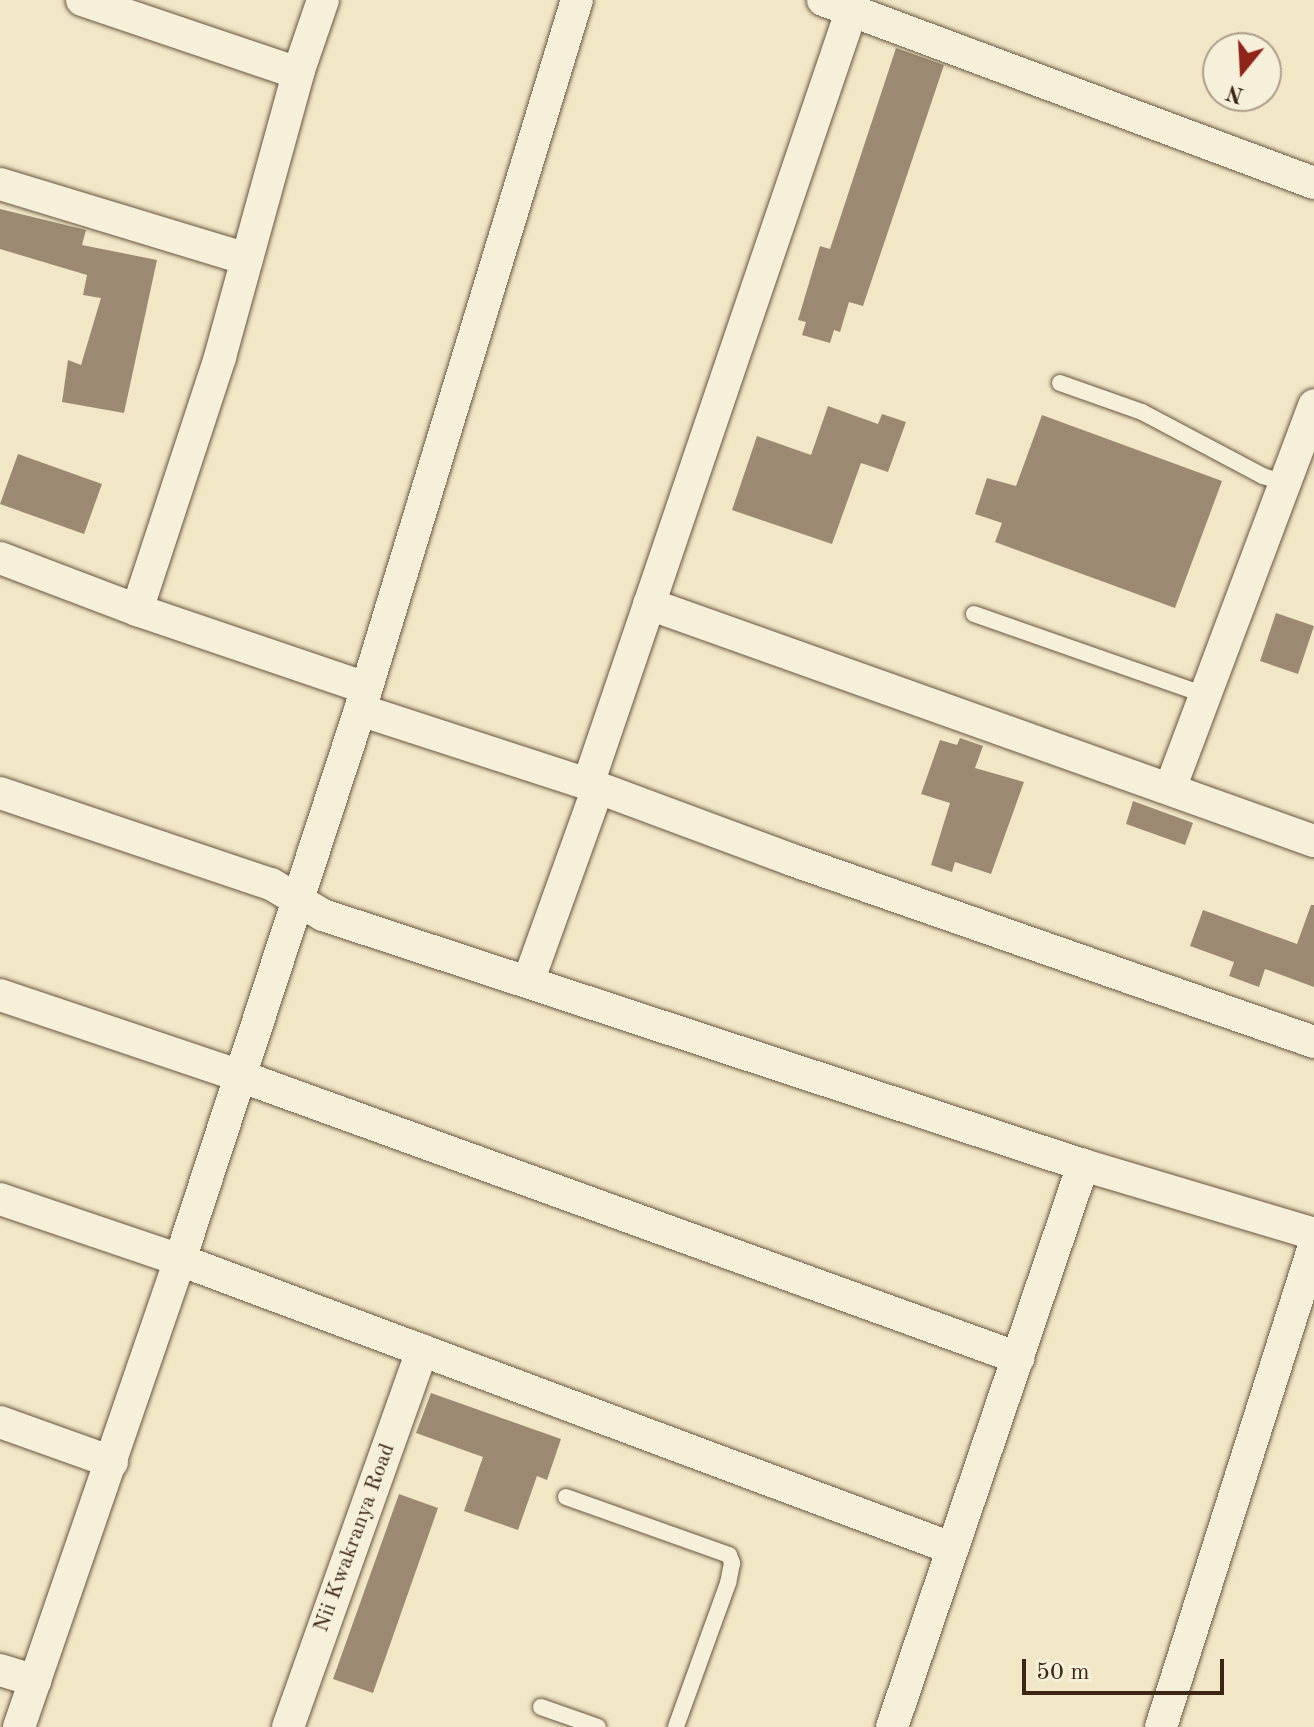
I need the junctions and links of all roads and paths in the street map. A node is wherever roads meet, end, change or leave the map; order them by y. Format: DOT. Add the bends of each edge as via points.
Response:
graph roads {
  1 [pos="82,0"];
  2 [pos="323,0"];
  3 [pos="577,0"];
  4 [pos="837,5"];
  5 [pos="298,73"];
  6 [pos="1314,183"];
  7 [pos="0,184"];
  8 [pos="247,259"];
  9 [pos="1060,383"];
  10 [pos="1314,405"];
  11 [pos="1284,483"];
  12 [pos="0,558"];
  13 [pos="649,604"];
  14 [pos="137,610"];
  15 [pos="974,614"];
  16 [pos="1205,695"];
  17 [pos="363,699"];
  18 [pos="593,786"];
  19 [pos="1170,789"];
  20 [pos="0,793"];
  21 [pos="1314,841"];
  22 [pos="297,901"];
  23 [pos="528,982"];
  24 [pos="0,995"];
  25 [pos="1314,1042"];
  26 [pos="240,1076"];
  27 [pos="1083,1165"];
  28 [pos="0,1199"];
  29 [pos="1314,1234"];
  30 [pos="1314,1246"];
  31 [pos="180,1260"];
  32 [pos="422,1350"];
  33 [pos="1018,1358"];
  34 [pos="0,1422"];
  35 [pos="112,1462"];
  36 [pos="566,1497"];
  37 [pos="951,1548"];
  38 [pos="0,1670"];
  39 [pos="35,1681"];
  40 [pos="541,1707"];
  41 [pos="19,1727"];
  42 [pos="289,1727"];
  43 [pos="598,1727"];
  44 [pos="676,1727"];
  45 [pos="892,1727"];
  46 [pos="1161,1727"];
  1 -- 5 [label="street"];
  2 -- 5 [label="street"];
  3 -- 17 [label="street"];
  4 -- 6 [label="street"];
  4 -- 13 [label="street"];
  5 -- 8 [label="street"];
  7 -- 8 [label="street"];
  8 -- 14 [label="street"];
  9 -- 11 [label="lane" via="1142,412"];
  10 -- 11 [label="street"];
  11 -- 16 [label="street"];
  12 -- 14 [label="street"];
  13 -- 18 [label="street"];
  13 -- 19 [label="street"];
  14 -- 17 [label="street"];
  15 -- 16 [label="lane"];
  16 -- 19 [label="street"];
  17 -- 18 [label="street"];
  17 -- 22 [label="street"];
  18 -- 23 [label="street"];
  18 -- 25 [label="street" via="806,866"];
  19 -- 21 [label="street"];
  20 -- 22 [label="street" via="271,884"];
  22 -- 23 [label="street" via="323,915"];
  22 -- 26 [label="street"];
  23 -- 27 [label="street"];
  24 -- 26 [label="street"];
  26 -- 31 [label="street"];
  26 -- 33 [label="street"];
  27 -- 29 [label="street"];
  27 -- 33 [label="street"];
  28 -- 31 [label="street"];
  30 -- 46 [label="street"];
  31 -- 32 [label="street"];
  31 -- 35 [label="street"];
  32 -- 37 [label="street"];
  32 -- 42 [label="street, Nii Kwakranya Road"];
  33 -- 37 [label="street"];
  34 -- 35 [label="street"];
  35 -- 39 [label="street"];
  36 -- 44 [label="lane" via="729,1555 728,1583"];
  37 -- 45 [label="street"];
  38 -- 39 [label="street"];
  39 -- 41 [label="street"];
  40 -- 43 [label="lane"];
}
